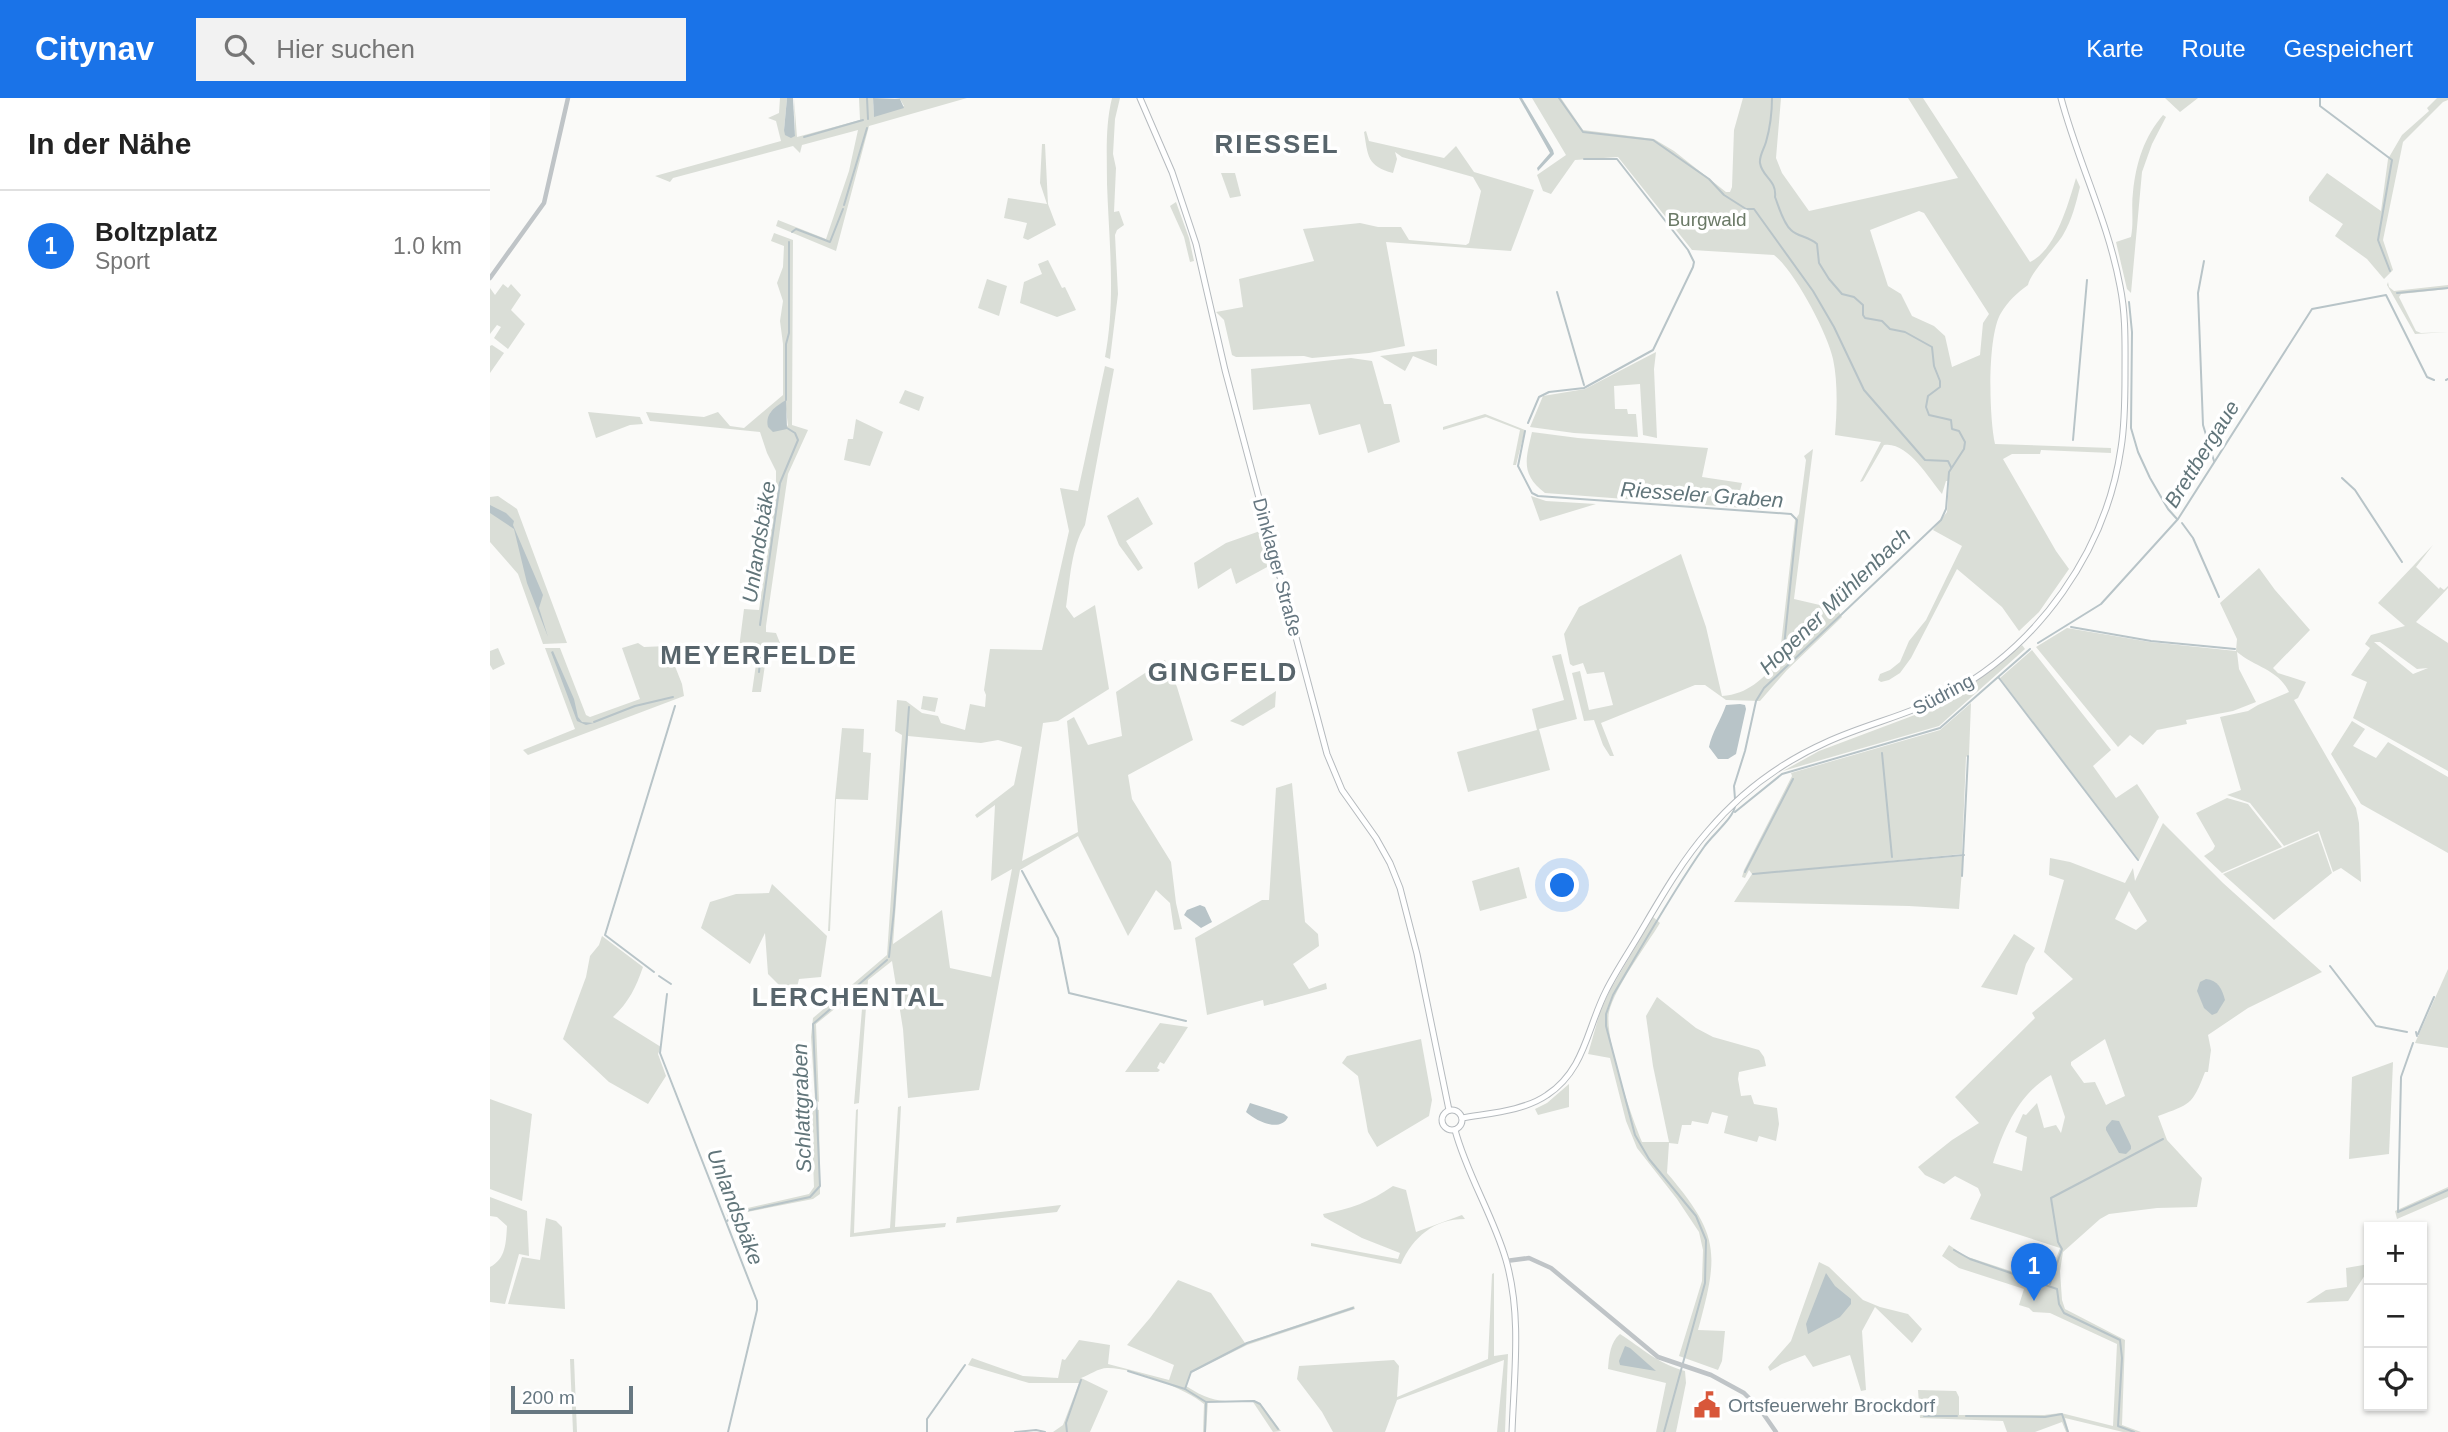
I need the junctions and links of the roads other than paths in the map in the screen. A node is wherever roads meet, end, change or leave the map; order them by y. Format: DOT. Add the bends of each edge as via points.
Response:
graph roads {
  1 [pos="568,98"];
  2 [pos="1140,98"];
  3 [pos="2062,98"];
  4 [pos="490,278"];
  5 [pos="1449,1110"];
  6 [pos="1462,1118"];
  7 [pos="1455,1130"];
  8 [pos="1506,1261"];
  9 [pos="1512,1432"];
  10 [pos="1776,1432"];
  1 -- 4 [label="street" via="544,203"];
  2 -- 5 [label="main road, Dinklager Straße" via="1188,216 1327,754 1342,790 1390,863 1407,908"];
  3 -- 6 [label="main road, Südring" via="2110,247 2124,314 2123,429 2112,488 2101,522 2074,574 2041,620 1989,668 1923,706 1804,754 1740,798 1699,841 1652,913 1607,988 1584,1050 1563,1082 1534,1102"];
  5 -- 6 [label="main road"];
  5 -- 7 [label="main road" via="1443,1124"];
  6 -- 7 [label="main road"];
  7 -- 8 [label="main road"];
  8 -- 9 [label="main road" via="1515,1326"];
  8 -- 10 [label="street" via="1529,1258 1551,1268 1649,1351 1744,1393"];
}
